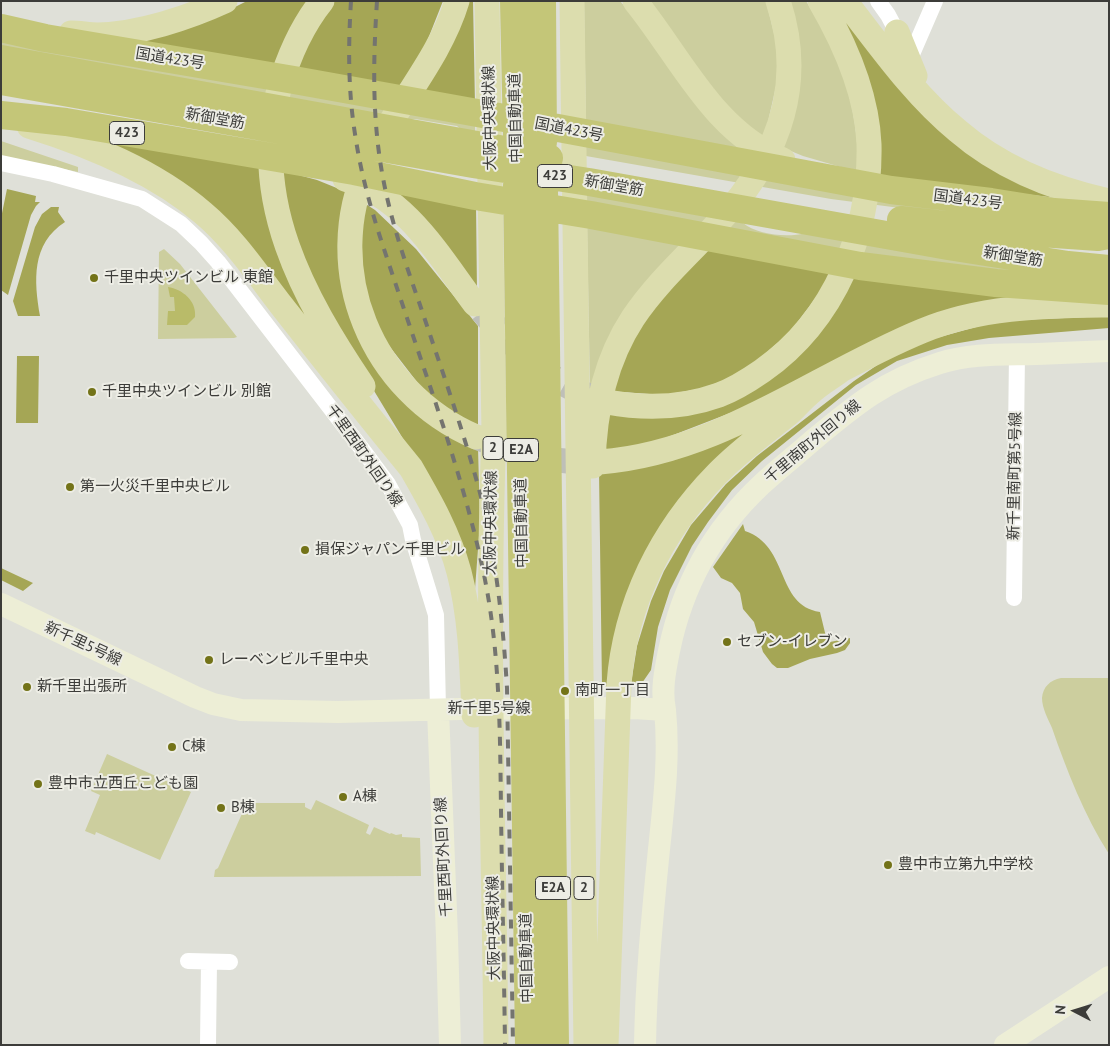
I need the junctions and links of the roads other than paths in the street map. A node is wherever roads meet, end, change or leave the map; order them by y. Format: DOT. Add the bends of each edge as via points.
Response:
graph roads {
  1 [pos="225,1"];
  2 [pos="322,1"];
  3 [pos="457,1"];
  4 [pos="488,1"];
  5 [pos="514,1"];
  6 [pos="542,1"];
  7 [pos="572,1"];
  8 [pos="635,1"];
  9 [pos="778,1"];
  10 [pos="820,1"];
  11 [pos="845,1"];
  12 [pos="878,1"];
  13 [pos="935,1"];
  14 [pos="8,29"];
  15 [pos="896,32"];
  16 [pos="1,59"];
  17 [pos="909,61"];
  18 [pos="1,81"];
  19 [pos="934,109"];
  20 [pos="1,116"];
  21 [pos="262,162"];
  22 [pos="1,163"];
  23 [pos="878,183"];
  24 [pos="1109,201"];
  25 [pos="1109,216"];
  26 [pos="1109,231"];
  27 [pos="1109,235"];
  28 [pos="1109,269"];
  29 [pos="1109,291"];
  30 [pos="475,304"];
  31 [pos="1109,305"];
  32 [pos="1109,351"];
  33 [pos="1017,354"];
  34 [pos="840,371"];
  35 [pos="607,402"];
  36 [pos="476,437"];
  37 [pos="600,462"];
  38 [pos="411,468"];
  39 [pos="579,598"];
  40 [pos="1014,598"];
  41 [pos="1,604"];
  42 [pos="482,685"];
  43 [pos="438,710"];
  44 [pos="665,710"];
  45 [pos="188,961"];
  46 [pos="209,962"];
  47 [pos="230,962"];
  48 [pos="1109,977"];
  49 [pos="208,1045"];
  50 [pos="450,1045"];
  51 [pos="496,1045"];
  52 [pos="529,1045"];
  53 [pos="555,1045"];
  54 [pos="586,1045"];
  55 [pos="606,1045"];
  56 [pos="645,1045"];
  57 [pos="1005,1045"];
  1 -- 14 [label="main road" via="172,21 116,33 97,35"];
  2 -- 21 [label="main road" via="285,67"];
  3 -- 36 [label="main road" via="441,39 363,174 354,200 349,258 360,312 379,354 397,379 421,402 451,425"];
  4 -- 42 [label="main road, 大阪中央環状線 / 2" via="494,432"];
  5 -- 52 [label="highway, 中国自動車道 / E2A"];
  6 -- 53 [label="highway, 中国自動車道 / E2A"];
  7 -- 39 [label="main road, 2"];
  8 -- 23 [label="main road" via="706,100 743,136 776,157 796,165"];
  9 -- 39 [label="main road" via="787,40 789,75 787,102 774,139 748,186 726,214 657,286 632,319 607,374 594,436 592,504"];
  10 -- 23 [label="main road" via="843,45 860,93"];
  11 -- 19 [label="main road"];
  12 -- 15 [label="street"];
  13 -- 17 [label="street"];
  14 -- 23 [label="highway, 国道423号" via="44,38"];
  15 -- 17 [label="main road"];
  16 -- 27 [label="highway, 新御堂筋 / 423" via="875,217 950,226"];
  17 -- 19 [label="main road"];
  18 -- 28 [label="highway, 新御堂筋 / 423" via="948,246 1068,266"];
  19 -- 24 [label="main road" via="980,148 1017,170 1052,186"];
  20 -- 21 [label="highway, 423" via="66,122"];
  20 -- 38 [label="main road" via="61,135 131,167 163,184 205,214 264,282"];
  21 -- 29 [label="highway, 423" via="354,170 475,196 860,266 996,283"];
  21 -- 30 [label="main road" via="354,182 381,195 440,255"];
  21 -- 38 [label="main road" via="274,194 282,233 299,276 318,314 383,415"];
  22 -- 43 [label="street, 千里西町外回り線" via="142,199 180,224 218,262 369,458 408,520 436,615"];
  23 -- 25 [label="highway, 国道423号" via="1054,212"];
  23 -- 26 [label="highway" via="1003,217"];
  23 -- 35 [label="main road" via="865,204 843,275 820,313 791,347 768,367 712,397 674,406 646,407"];
  31 -- 34 [label="main road" via="1019,308 975,315 922,331"];
  32 -- 33 [label="street, 千里南町外回り線"];
  33 -- 40 [label="street, 新千里南町第5号線"];
  33 -- 44 [label="street, 千里南町外回り線" via="953,360 888,383 843,415 748,497 714,541 692,578 674,630 663,688"];
  34 -- 37 [label="main road" via="772,407 694,441 651,454"];
  34 -- 55 [label="main road" via="808,394 693,499 652,563 638,595 624,644 619,684"];
  38 -- 42 [label="main road" via="444,529 459,571"];
  39 -- 54 [label="main road, 2"];
  41 -- 43 [label="street, 新千里5号線" via="188,694 220,706 241,710 338,712"];
  42 -- 51 [label="main road, 大阪中央環状線" via="482,854 494,914"];
  43 -- 44 [label="street, 新千里5号線"];
  43 -- 50 [label="street, 千里西町外回り線"];
  44 -- 56 [label="street" via="664,802 646,995"];
  45 -- 46 [label="street"];
  46 -- 47 [label="street"];
  46 -- 49 [label="street"];
  48 -- 57 [label="street"];
}
